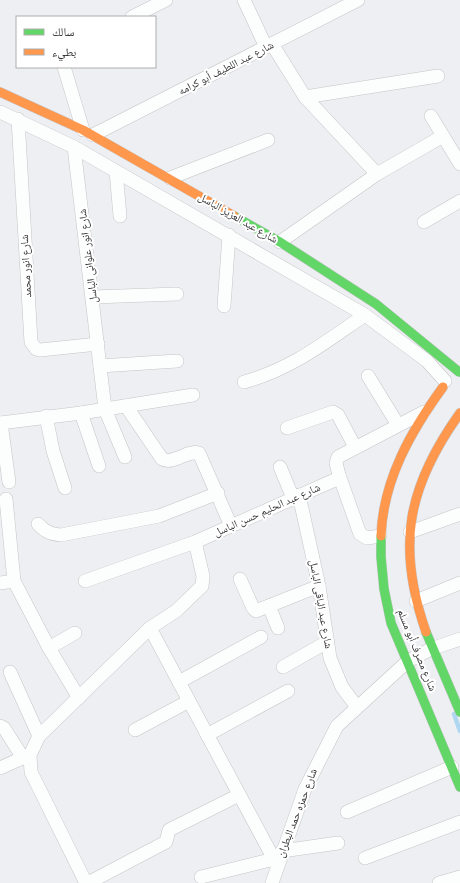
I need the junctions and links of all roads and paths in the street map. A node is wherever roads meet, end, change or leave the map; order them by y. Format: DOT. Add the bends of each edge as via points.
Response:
graph roads {
  1 [pos="166,0"];
  2 [pos="244,0"];
  3 [pos="358,0"];
  4 [pos="134,16"];
  5 [pos="269,46"];
  6 [pos="64,68"];
  7 [pos="438,76"];
  8 [pos="0,92"];
  9 [pos="305,97"];
  10 [pos="0,112"];
  11 [pos="431,116"];
  12 [pos="18,119"];
  13 [pos="88,132"];
  14 [pos="443,136"];
  15 [pos="268,140"];
  16 [pos="74,147"];
  17 [pos="460,164"];
  18 [pos="116,171"];
  19 [pos="377,174"];
  20 [pos="170,178"];
  21 [pos="460,201"];
  22 [pos="120,216"];
  23 [pos="424,222"];
  24 [pos="229,235"];
  25 [pos="280,242"];
  26 [pos="177,294"];
  27 [pos="92,297"];
  28 [pos="224,306"];
  29 [pos="365,314"];
  30 [pos="98,344"];
  31 [pos="177,362"];
  32 [pos="100,366"];
  33 [pos="460,372"];
  34 [pos="368,376"];
  35 [pos="244,382"];
  36 [pos="444,384"];
  37 [pos="193,395"];
  38 [pos="454,404"];
  39 [pos="126,406"];
  40 [pos="105,409"];
  41 [pos="424,412"];
  42 [pos="81,413"];
  43 [pos="460,413"];
  44 [pos="46,416"];
  45 [pos="0,423"];
  46 [pos="398,425"];
  47 [pos="287,428"];
  48 [pos="355,448"];
  49 [pos="125,457"];
  50 [pos="99,466"];
  51 [pos="280,468"];
  52 [pos="339,475"];
  53 [pos="9,482"];
  54 [pos="65,488"];
  55 [pos="218,494"];
  56 [pos="296,497"];
  57 [pos="6,499"];
  58 [pos="460,514"];
  59 [pos="38,524"];
  60 [pos="231,526"];
  61 [pos="410,532"];
  62 [pos="380,536"];
  63 [pos="195,542"];
  64 [pos="240,579"];
  65 [pos="14,581"];
  66 [pos="84,581"];
  67 [pos="0,583"];
  68 [pos="460,583"];
  69 [pos="319,586"];
  70 [pos="416,601"];
  71 [pos="269,606"];
  72 [pos="150,628"];
  73 [pos="278,628"];
  74 [pos="75,633"];
  75 [pos="261,638"];
  76 [pos="460,639"];
  77 [pos="327,642"];
  78 [pos="49,648"];
  79 [pos="431,649"];
  80 [pos="408,661"];
  81 [pos="283,667"];
  82 [pos="10,672"];
  83 [pos="179,682"];
  84 [pos="288,691"];
  85 [pos="79,698"];
  86 [pos="189,701"];
  87 [pos="357,707"];
  88 [pos="460,712"];
  89 [pos="0,726"];
  90 [pos="135,730"];
  91 [pos="207,734"];
  92 [pos="32,748"];
  93 [pos="452,767"];
  94 [pos="0,768"];
  95 [pos="460,787"];
  96 [pos="240,794"];
  97 [pos="348,812"];
  98 [pos="460,822"];
  99 [pos="338,843"];
  100 [pos="278,858"];
  101 [pos="365,858"];
  102 [pos="460,876"];
  103 [pos="201,877"];
  104 [pos="87,883"];
  105 [pos="272,883"];
  106 [pos="439,883"];
  1 -- 4 [label="street"];
  2 -- 5 [label="street"];
  3 -- 5 [label="street, شارع عبد اللطيف أبو كرامه"];
  5 -- 9 [label="street"];
  5 -- 13 [label="street, شارع عبد اللطيف أبو كرامه"];
  6 -- 13 [label="street"];
  7 -- 9 [label="street"];
  8 -- 13 [label="street, شارع عبد العزيز الباسل"];
  9 -- 19 [label="street"];
  10 -- 12 [label="street, شارع عبد العزيز الباسل"];
  11 -- 14 [label="street"];
  12 -- 16 [label="street, شارع عبد العزيز الباسل"];
  12 -- 30 [label="street, شارع انور محمد" via="32,346 40,350"];
  13 -- 20 [label="street, شارع عبد العزيز الباسل"];
  14 -- 17 [label="street"];
  14 -- 19 [label="street"];
  15 -- 20 [label="street"];
  16 -- 18 [label="street, شارع عبد العزيز الباسل"];
  16 -- 27 [label="street, شارع انور علوانى الباسل"];
  18 -- 22 [label="street"];
  18 -- 24 [label="street, شارع عبد العزيز الباسل"];
  19 -- 25 [label="street"];
  20 -- 25 [label="street, شارع عبد العزيز الباسل"];
  21 -- 23 [label="street"];
  24 -- 28 [label="street"];
  24 -- 29 [label="street, شارع عبد العزيز الباسل"];
  25 -- 33 [label="street, شارع عبد العزيز الباسل" via="376,304"];
  26 -- 27 [label="street"];
  27 -- 30 [label="street, شارع انور علوانى الباسل"];
  29 -- 35 [label="street" via="296,362"];
  29 -- 36 [label="street, شارع عبد العزيز الباسل" via="427,361"];
  30 -- 32 [label="street, شارع انور علوانى الباسل"];
  31 -- 32 [label="street"];
  32 -- 40 [label="street, شارع انور علوانى الباسل"];
  33 -- 36 [label="street, شارع مصرف أبو مسلم" via="448,376"];
  34 -- 46 [label="street"];
  36 -- 38 [label="street" via="444,395"];
  36 -- 41 [label="street, شارع مصرف أبو مسلم"];
  37 -- 39 [label="street"];
  39 -- 40 [label="street"];
  39 -- 55 [label="street" via="162,458 170,461 194,452 199,454"];
  40 -- 42 [label="street"];
  40 -- 49 [label="street, شارع انور علوانى الباسل"];
  41 -- 46 [label="street"];
  41 -- 62 [label="street, شارع مصرف أبو مسلم" via="410,435 390,484"];
  42 -- 44 [label="street"];
  42 -- 50 [label="street"];
  43 -- 61 [label="street, شارع مصرف أبو مسلم" via="435,450 423,476"];
  44 -- 45 [label="street"];
  44 -- 54 [label="street" via="53,451"];
  45 -- 53 [label="street"];
  46 -- 48 [label="street"];
  47 -- 48 [label="street" via="333,412 338,415"];
  48 -- 52 [label="street" via="338,457 336,463"];
  51 -- 56 [label="street, شارع عبد الباقى الباسل"];
  52 -- 56 [label="street, شارع عبد الحليم حسن الباسل" via="337,479"];
  52 -- 62 [label="street" via="360,534 367,538"];
  55 -- 59 [label="street" via="159,516 61,535 44,531"];
  55 -- 60 [label="street"];
  56 -- 60 [label="street, شارع عبد الحليم حسن الباسل"];
  56 -- 69 [label="street, شارع عبد الباقى الباسل"];
  57 -- 65 [label="street"];
  58 -- 61 [label="street"];
  60 -- 63 [label="street, شارع عبد الحليم حسن الباسل"];
  61 -- 70 [label="street, شارع مصرف أبو مسلم" via="409,566"];
  62 -- 80 [label="street, شارع مصرف أبو مسلم" via="380,566 384,595 391,623"];
  63 -- 66 [label="street, شارع عبد الحليم حسن الباسل"];
  63 -- 72 [label="street" via="203,576 202,586 176,611"];
  64 -- 71 [label="street" via="255,610"];
  65 -- 67 [label="street"];
  65 -- 78 [label="street"];
  68 -- 70 [label="street"];
  69 -- 71 [label="street"];
  69 -- 77 [label="street, شارع عبد الباقى الباسل"];
  70 -- 79 [label="street, شارع مصرف أبو مسلم"];
  71 -- 73 [label="street"];
  72 -- 83 [label="street"];
  72 -- 85 [label="street"];
  74 -- 78 [label="street"];
  75 -- 83 [label="street"];
  76 -- 79 [label="street, شارع حمزه حمد البطران"];
  77 -- 81 [label="street"];
  77 -- 87 [label="street, شارع عبد الباقى الباسل" via="335,673"];
  78 -- 85 [label="street"];
  79 -- 80 [label="street, شارع حمزه حمد البطران"];
  79 -- 88 [label="street, شارع مصرف أبو مسلم"];
  80 -- 87 [label="street, شارع حمزه حمد البطران"];
  80 -- 93 [label="street, شارع مصرف أبو مسلم"];
  82 -- 92 [label="street"];
  83 -- 86 [label="street"];
  84 -- 91 [label="street"];
  85 -- 92 [label="street"];
  86 -- 90 [label="street"];
  86 -- 91 [label="street"];
  87 -- 100 [label="street, شارع حمزه حمد البطران" via="337,726 319,758"];
  89 -- 92 [label="street"];
  91 -- 96 [label="street"];
  92 -- 94 [label="street"];
  92 -- 104 [label="street" via="32,772"];
  93 -- 95 [label="street, شارع مصرف أبو مسلم"];
  93 -- 97 [label="street"];
  96 -- 100 [label="street"];
  96 -- 104 [label="street" via="169,830 166,842"];
  98 -- 101 [label="street"];
  99 -- 100 [label="street"];
  100 -- 103 [label="street"];
  100 -- 105 [label="street, شارع حمزه حمد البطران"];
  102 -- 106 [label="street"];
}
